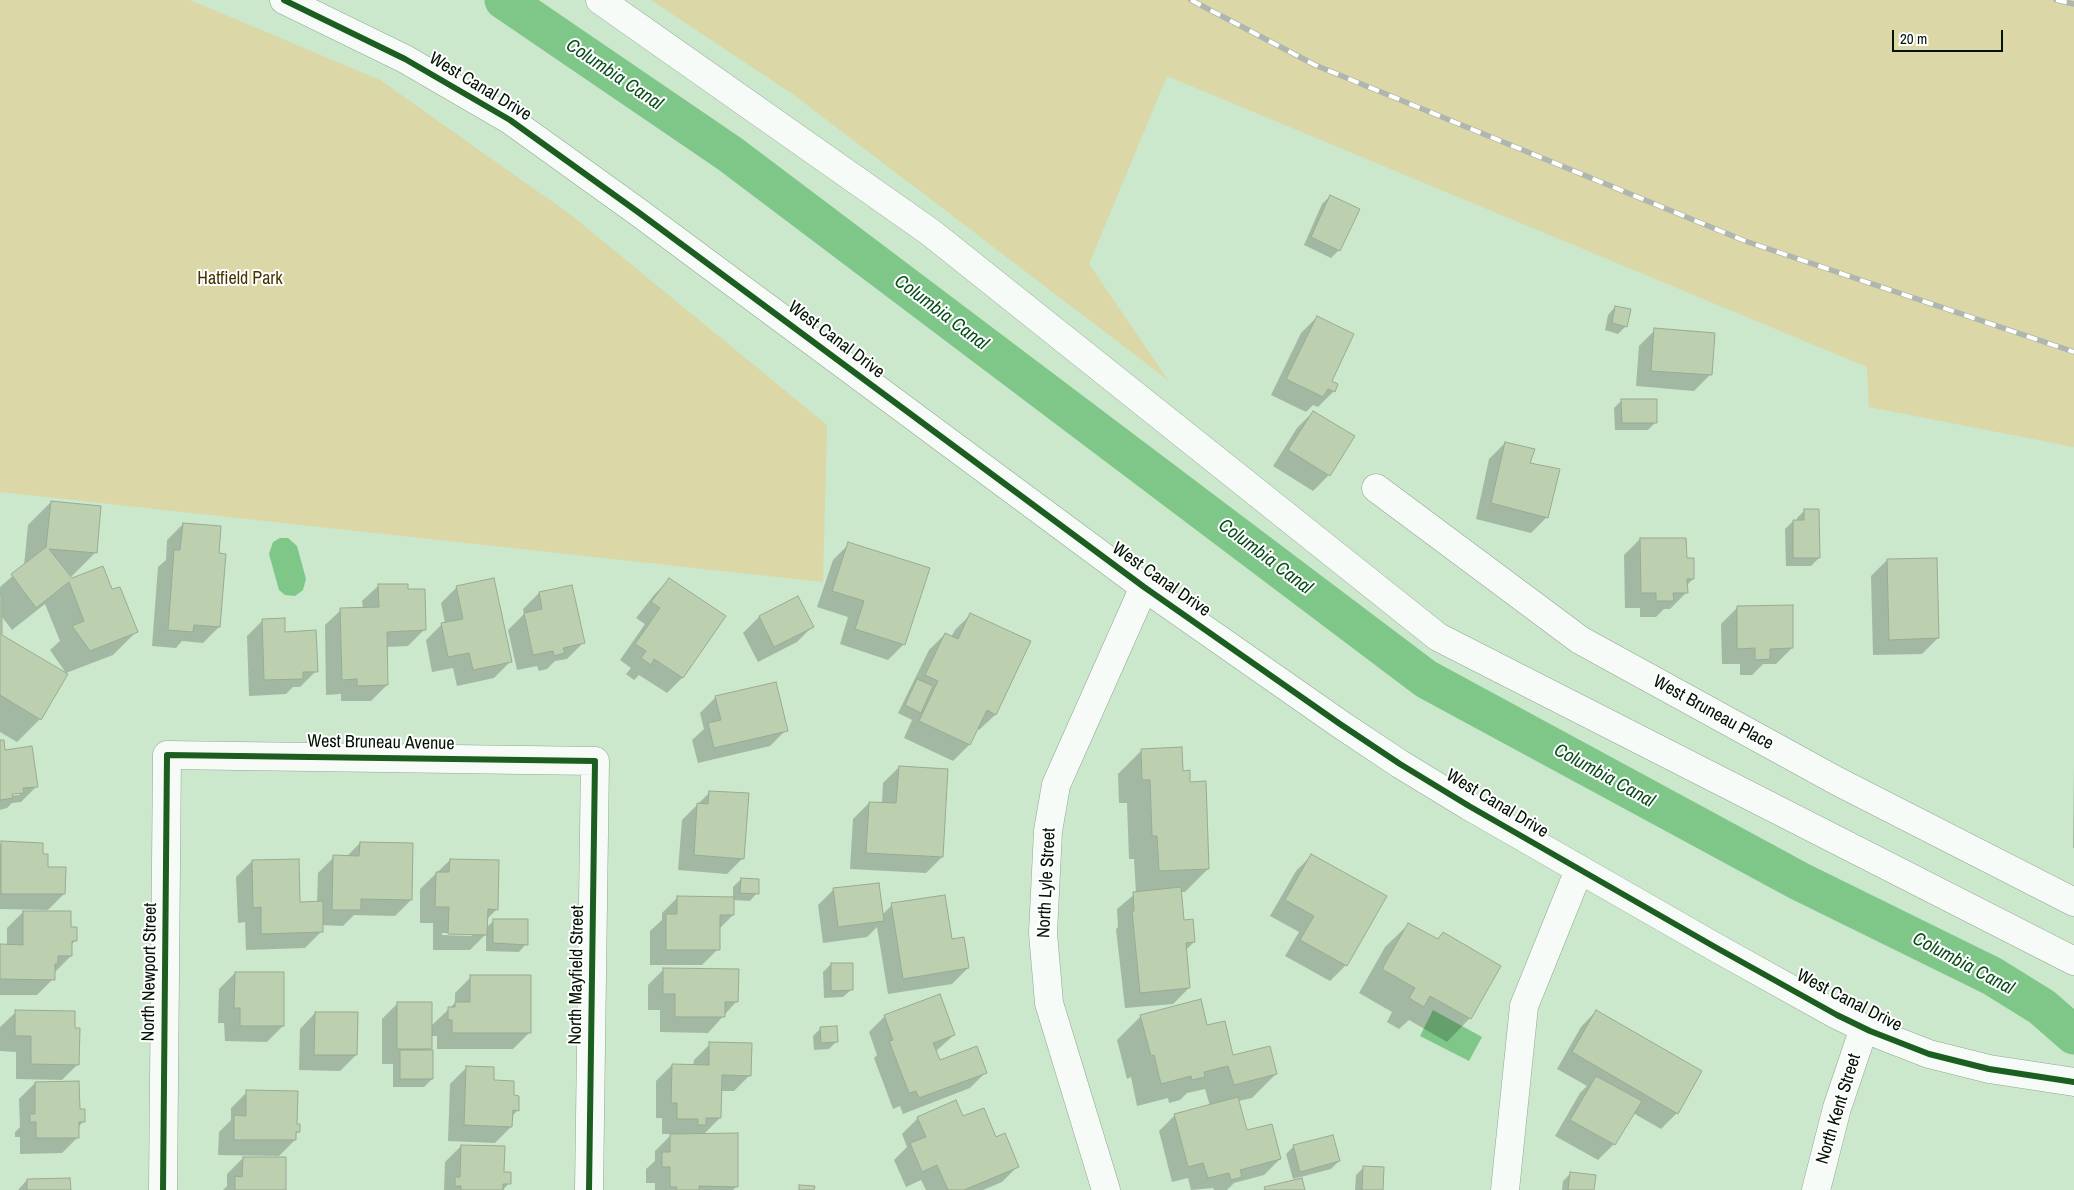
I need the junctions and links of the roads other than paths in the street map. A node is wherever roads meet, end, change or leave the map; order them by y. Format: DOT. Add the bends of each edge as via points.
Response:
graph roads {
  1 [pos="284,0"];
  2 [pos="600,0"];
  3 [pos="1376,488"];
  4 [pos="1144,587"];
  5 [pos="167,755"];
  6 [pos="595,761"];
  7 [pos="1579,870"];
  8 [pos="2074,902"];
  9 [pos="2074,961"];
  10 [pos="1864,1028"];
  11 [pos="2074,1082"];
  12 [pos="164,1190"];
  13 [pos="589,1190"];
  14 [pos="1106,1190"];
  15 [pos="1505,1190"];
  16 [pos="1816,1190"];
  1 -- 4 [label="street, West Canal Drive" via="406,59 510,120"];
  2 -- 9 [label="street" via="930,232 1438,636"];
  3 -- 8 [label="street, West Bruneau Place" via="1580,640 1837,781"];
  4 -- 7 [label="street, West Canal Drive" via="1400,764"];
  4 -- 14 [label="street, North Lyle Street" via="1056,785 1048,832 1043,933 1049,1003"];
  5 -- 6 [label="street, West Bruneau Avenue"];
  5 -- 12 [label="street, North Newport Street"];
  6 -- 13 [label="street, North Mayfield Street"];
  7 -- 10 [label="street, West Canal Drive"];
  7 -- 15 [label="street" via="1524,1006"];
  10 -- 11 [label="street, West Canal Drive" via="1957,1061"];
  10 -- 16 [label="street, North Kent Street" via="1837,1108"];
}
